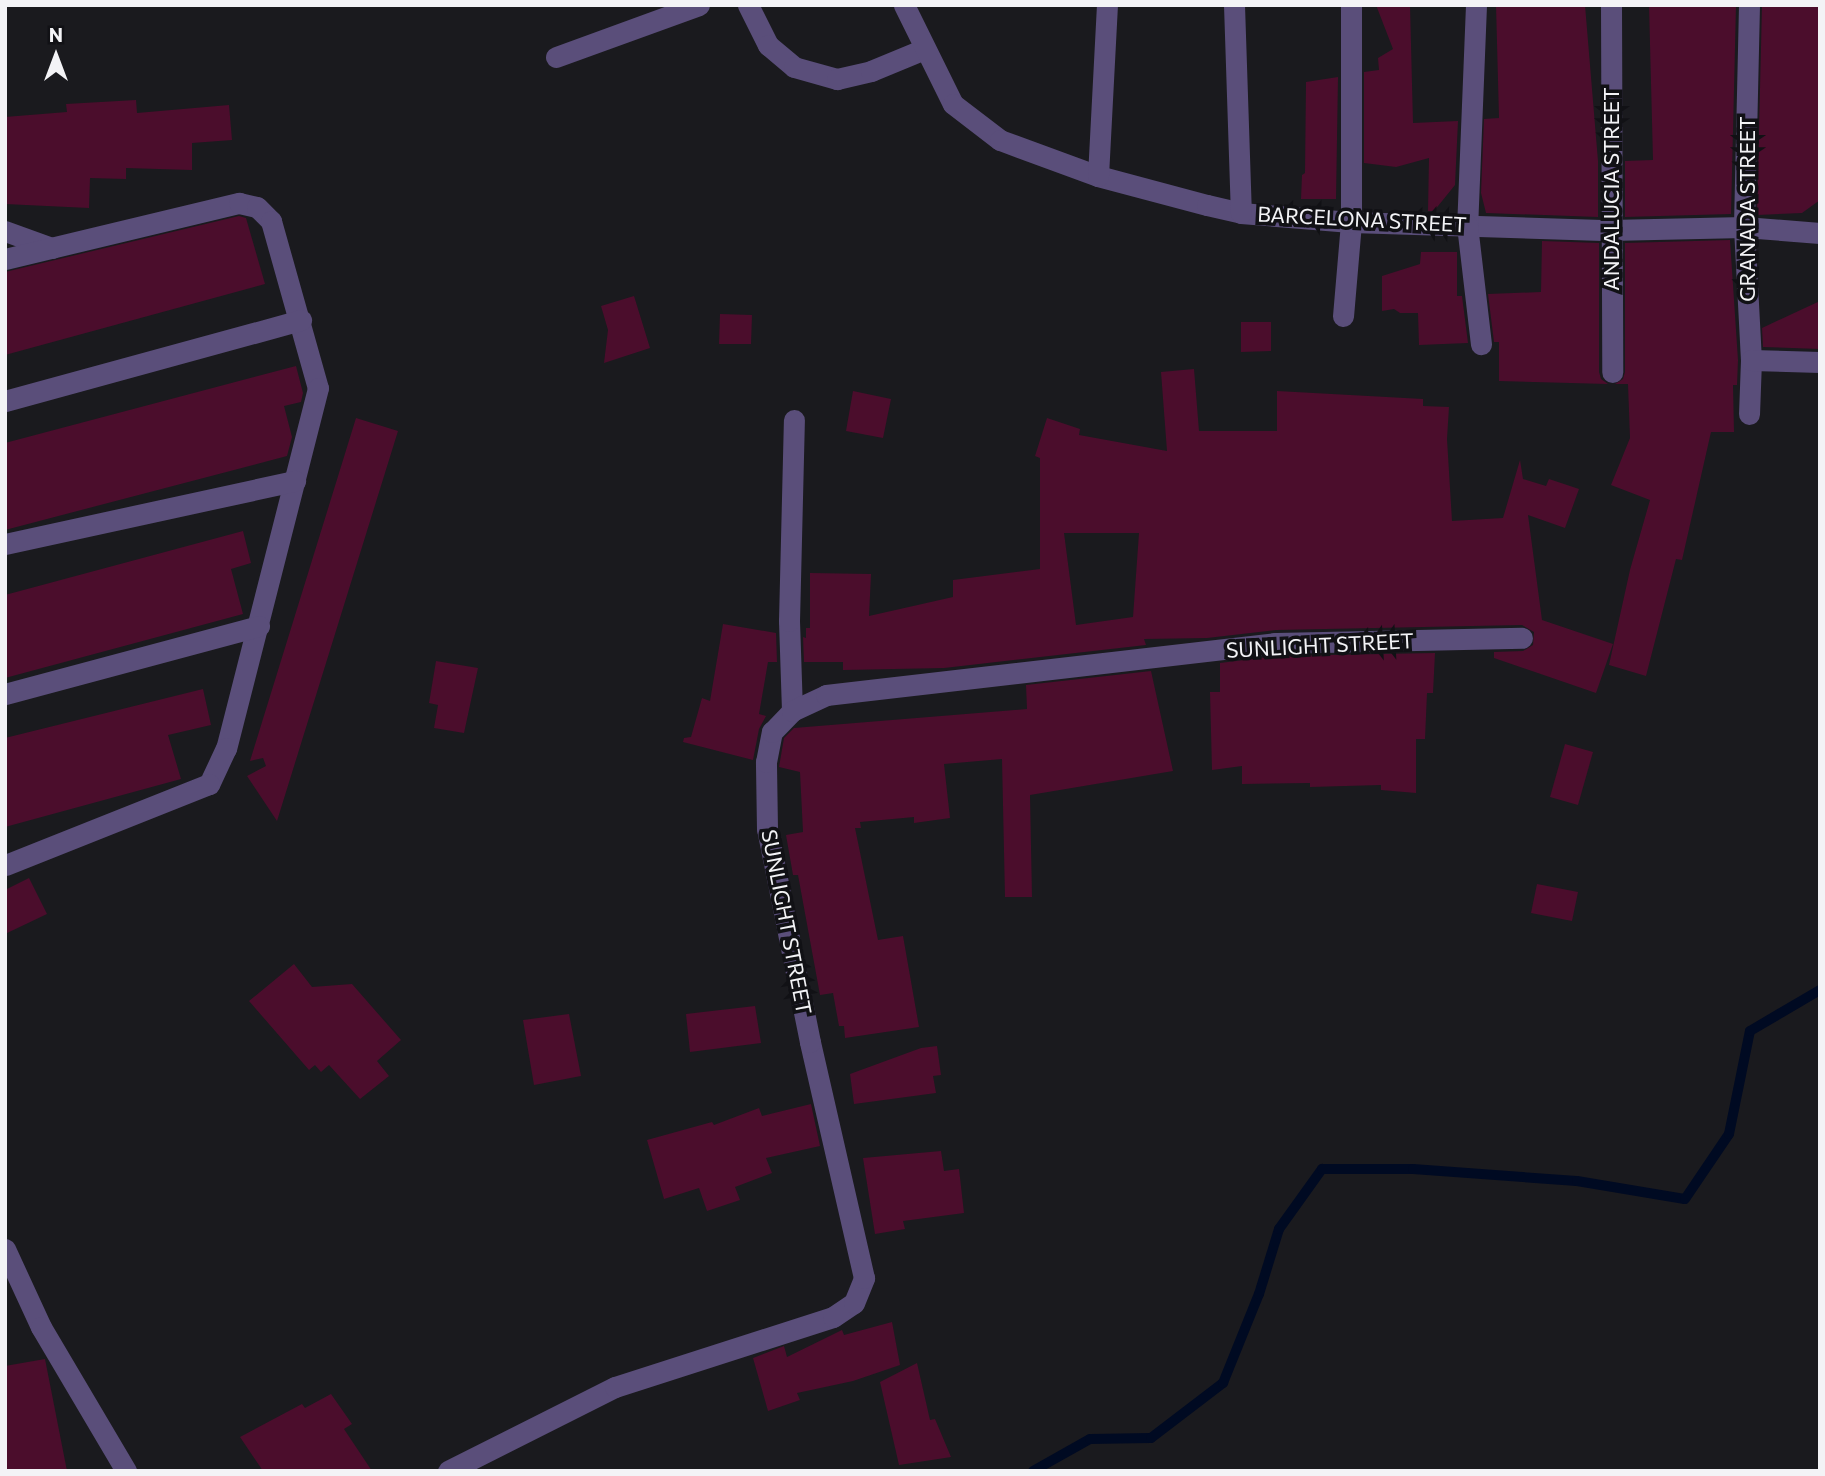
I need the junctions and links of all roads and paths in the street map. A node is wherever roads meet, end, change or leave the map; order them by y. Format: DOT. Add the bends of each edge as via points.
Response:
graph roads {
  1 [pos="699,5"];
  2 [pos="748,5"];
  3 [pos="904,5"];
  4 [pos="1107,5"];
  5 [pos="1234,5"];
  6 [pos="1351,5"];
  7 [pos="1476,5"];
  8 [pos="1611,5"];
  9 [pos="1749,5"];
  10 [pos="925,50"];
  11 [pos="556,57"];
  12 [pos="1098,176"];
  13 [pos="1241,213"];
  14 [pos="1351,222"];
  15 [pos="1467,225"];
  16 [pos="1744,227"];
  17 [pos="1610,230"];
  18 [pos="5,231"];
  19 [pos="1820,233"];
  20 [pos="52,247"];
  21 [pos="5,259"];
  22 [pos="1343,316"];
  23 [pos="301,320"];
  24 [pos="1481,344"];
  25 [pos="1751,360"];
  26 [pos="1820,362"];
  27 [pos="1612,372"];
  28 [pos="5,401"];
  29 [pos="1749,414"];
  30 [pos="794,420"];
  31 [pos="295,481"];
  32 [pos="5,544"];
  33 [pos="259,626"];
  34 [pos="1522,638"];
  35 [pos="5,694"];
  36 [pos="792,711"];
  37 [pos="5,865"];
  38 [pos="5,1250"];
  39 [pos="126,1471"];
  40 [pos="449,1471"];
  1 -- 11 [label="street"];
  2 -- 10 [label="street" via="768,45 794,67 837,79"];
  3 -- 10 [label="street, BARCELONA STREET"];
  4 -- 12 [label="street"];
  5 -- 13 [label="street"];
  6 -- 14 [label="street"];
  7 -- 15 [label="street"];
  8 -- 17 [label="street, ANDALUCIA STREET"];
  9 -- 16 [label="street, GRANADA STREET"];
  10 -- 12 [label="street, BARCELONA STREET" via="953,104 1000,140"];
  12 -- 13 [label="street, BARCELONA STREET"];
  13 -- 14 [label="street, BARCELONA STREET"];
  14 -- 15 [label="street, BARCELONA STREET"];
  14 -- 22 [label="street"];
  15 -- 17 [label="street, BARCELONA STREET"];
  15 -- 24 [label="street"];
  16 -- 17 [label="street, BARCELONA STREET"];
  16 -- 19 [label="street, BARCELONA STREET"];
  16 -- 25 [label="street, GRANADA STREET"];
  17 -- 27 [label="street, ANDALUCIA STREET"];
  18 -- 20 [label="street"];
  20 -- 21 [label="street"];
  20 -- 23 [label="street" via="239,203 257,207 271,221"];
  23 -- 28 [label="street"];
  23 -- 31 [label="street" via="318,388"];
  25 -- 26 [label="street"];
  25 -- 29 [label="street, GRANADA STREET"];
  30 -- 36 [label="street" via="789,621"];
  31 -- 32 [label="street"];
  31 -- 33 [label="street"];
  33 -- 35 [label="street"];
  33 -- 37 [label="street" via="226,748 209,785"];
  34 -- 36 [label="street, SUNLIGHT STREET" via="1276,643 826,695"];
  36 -- 40 [label="street, SUNLIGHT STREET" via="772,732 766,762 767,829 864,1278 854,1303 833,1317 615,1387"];
  38 -- 39 [label="street" via="41,1327"];
}
